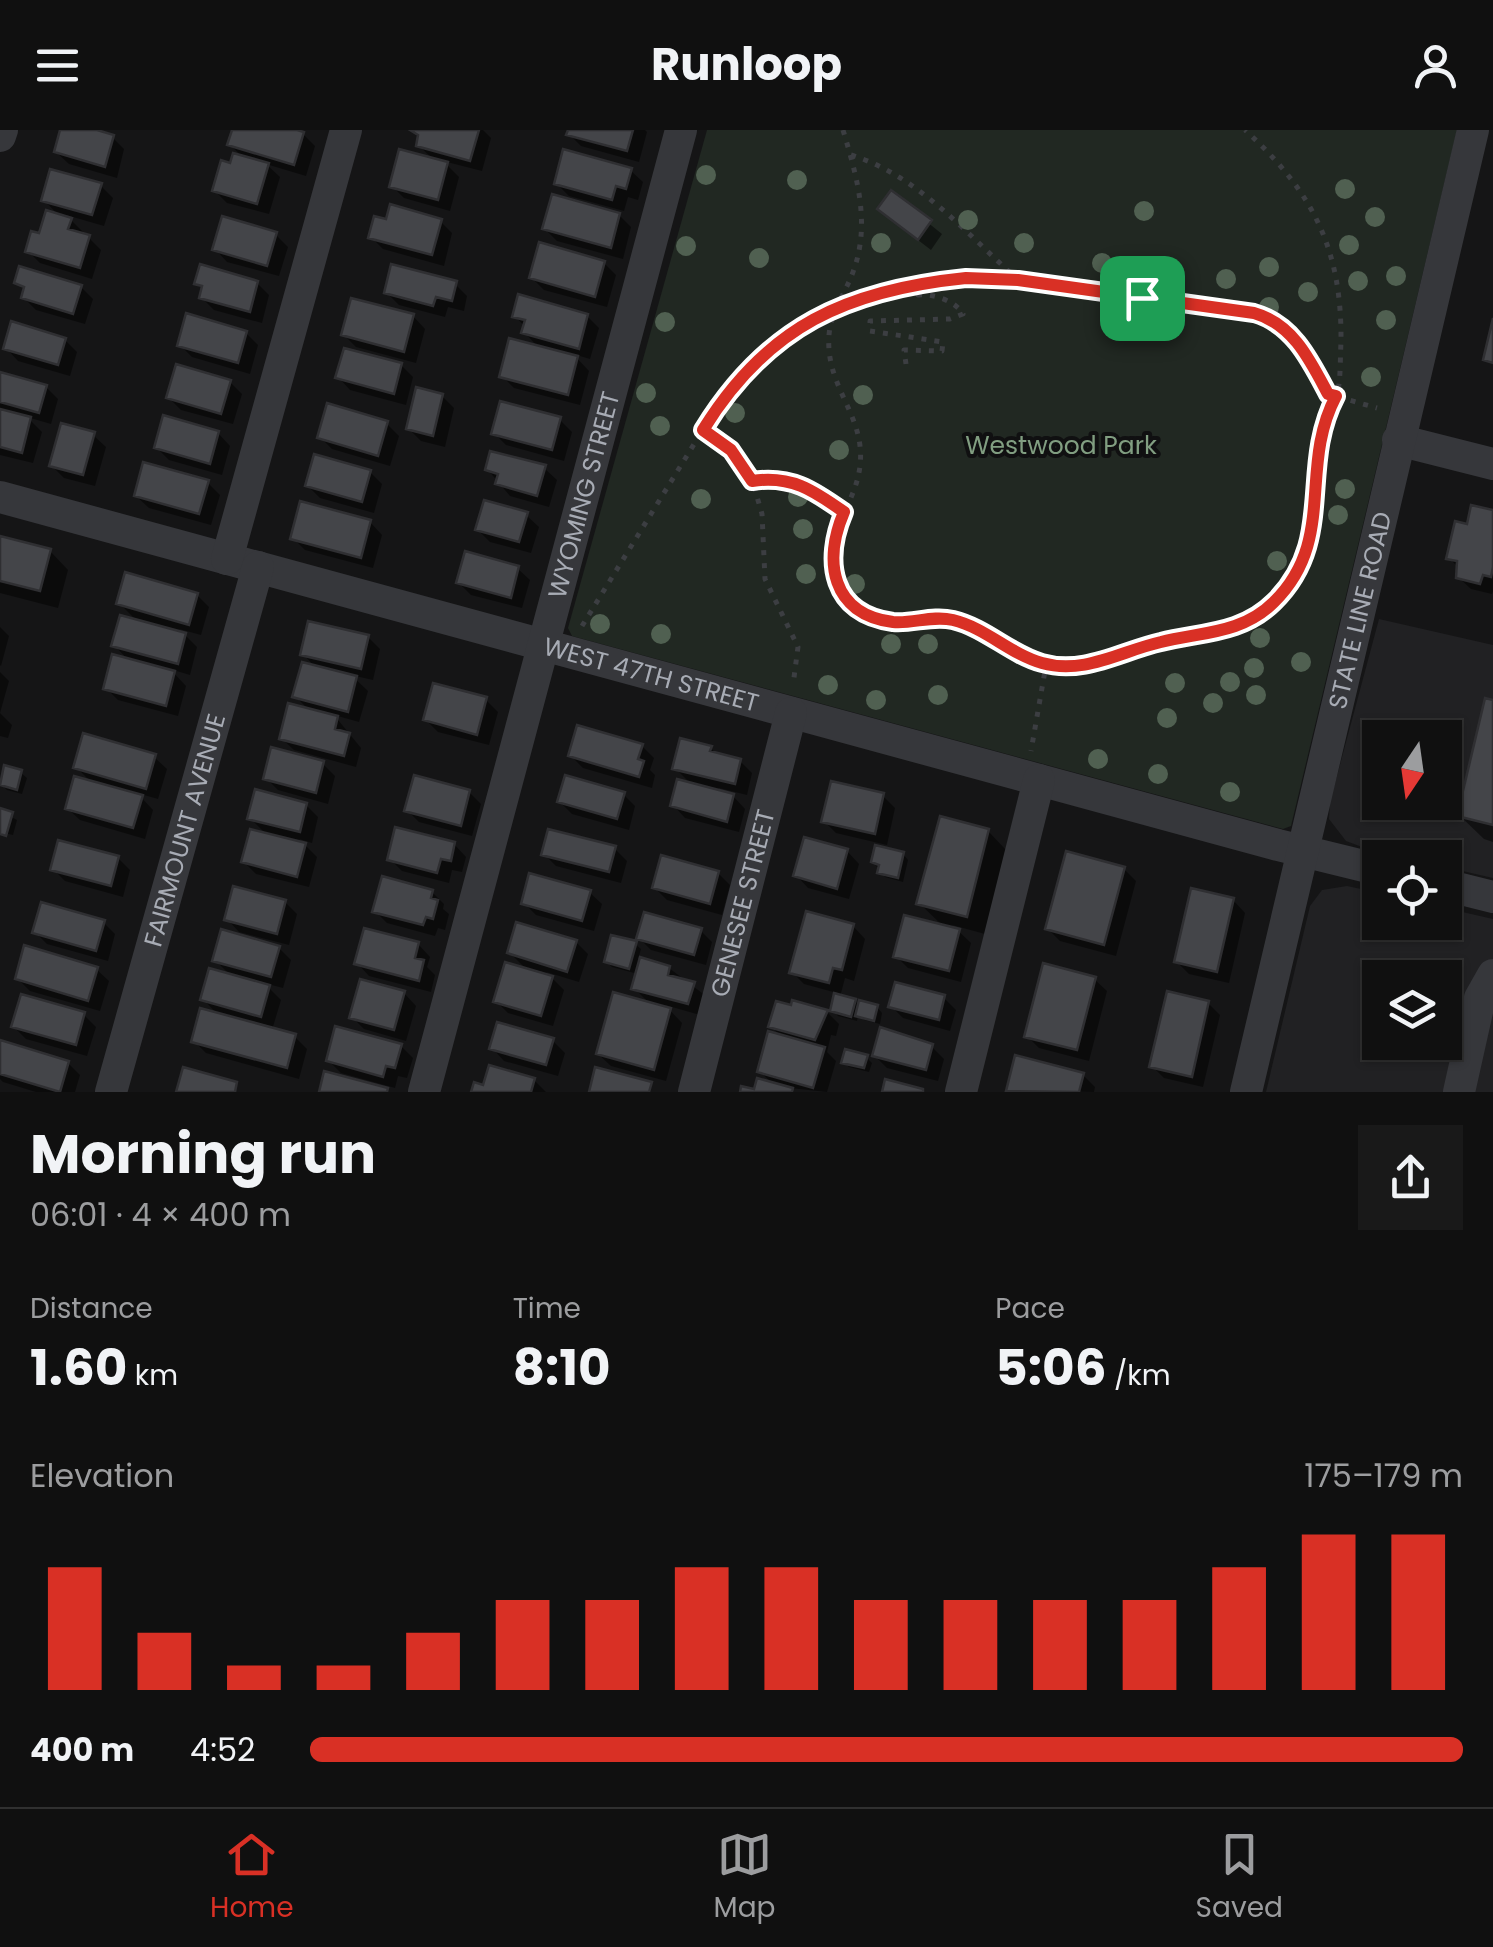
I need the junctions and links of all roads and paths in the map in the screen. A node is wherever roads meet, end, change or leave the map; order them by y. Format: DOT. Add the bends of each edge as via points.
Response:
graph roads {
  1 [pos="346,130"];
  2 [pos="681,130"];
  3 [pos="843,130"];
  4 [pos="1245,130"];
  5 [pos="1473,130"];
  6 [pos="850,155"];
  7 [pos="1018,280"];
  8 [pos="916,284"];
  9 [pos="832,312"];
  10 [pos="906,364"];
  11 [pos="1336,396"];
  12 [pos="703,430"];
  13 [pos="1398,440"];
  14 [pos="1493,464"];
  15 [pos="752,481"];
  16 [pos="0,496"];
  17 [pos="844,512"];
  18 [pos="242,563"];
  19 [pos="579,631"];
  20 [pos="545,646"];
  21 [pos="1046,664"];
  22 [pos="792,700"];
  23 [pos="1034,767"];
  24 [pos="1304,852"];
  25 [pos="1362,866"];
  26 [pos="1462,890"];
  27 [pos="1493,897"];
  28 [pos="1493,975"];
  29 [pos="111,1092"];
  30 [pos="424,1092"];
  31 [pos="694,1092"];
  32 [pos="961,1092"];
  33 [pos="1246,1092"];
  34 [pos="1459,1092"];
  1 -- 18 [label="street, FAIRMOUNT AVENUE"];
  2 -- 20 [label="street, WYOMING STREET"];
  3 -- 6 [label="path"];
  4 -- 11 [label="path" via="1276,158 1328,240 1342,305"];
  5 -- 13 [label="street, STATE LINE ROAD"];
  6 -- 7 [label="path" via="905,178"];
  6 -- 9 [label="path" via="861,241 854,272"];
  7 -- 8 [label="path"];
  7 -- 11 [label="path" via="1270,318 1305,350 1328,394"];
  8 -- 9 [label="path"];
  8 -- 10 [label="path" via="918,295 956,304 963,314 870,321 870,331 943,342 942,351 904,350"];
  9 -- 12 [label="path" via="760,356"];
  9 -- 17 [label="path" via="830,368 861,445"];
  11 -- 13 [label="path" via="1391,412"];
  11 -- 21 [label="path" via="1320,440 1310,542 1286,590 1270,606 1213,634 1087,665"];
  12 -- 15 [label="path" via="731,450"];
  12 -- 19 [label="path"];
  13 -- 14 [label="street"];
  13 -- 24 [label="street, STATE LINE ROAD"];
  15 -- 17 [label="path" via="800,484"];
  15 -- 22 [label="path" via="762,514 765,579 798,648"];
  16 -- 18 [label="street, WEST 47TH STREET"];
  17 -- 21 [label="path" via="831,553 851,606 889,622 962,622"];
  18 -- 20 [label="street, WEST 47TH STREET"];
  18 -- 29 [label="street, FAIRMOUNT AVENUE"];
  20 -- 22 [label="street, WEST 47TH STREET"];
  20 -- 30 [label="street, WYOMING STREET"];
  21 -- 23 [label="path"];
  22 -- 23 [label="street, WEST 47TH STREET"];
  22 -- 31 [label="street, GENESEE STREET"];
  23 -- 24 [label="street, WEST 47TH STREET"];
  23 -- 32 [label="street"];
  24 -- 25 [label="street, WEST 47TH STREET"];
  24 -- 33 [label="street, STATE LINE ROAD"];
  26 -- 27 [label="street"];
  28 -- 34 [label="street" via="1480,998"];
}
